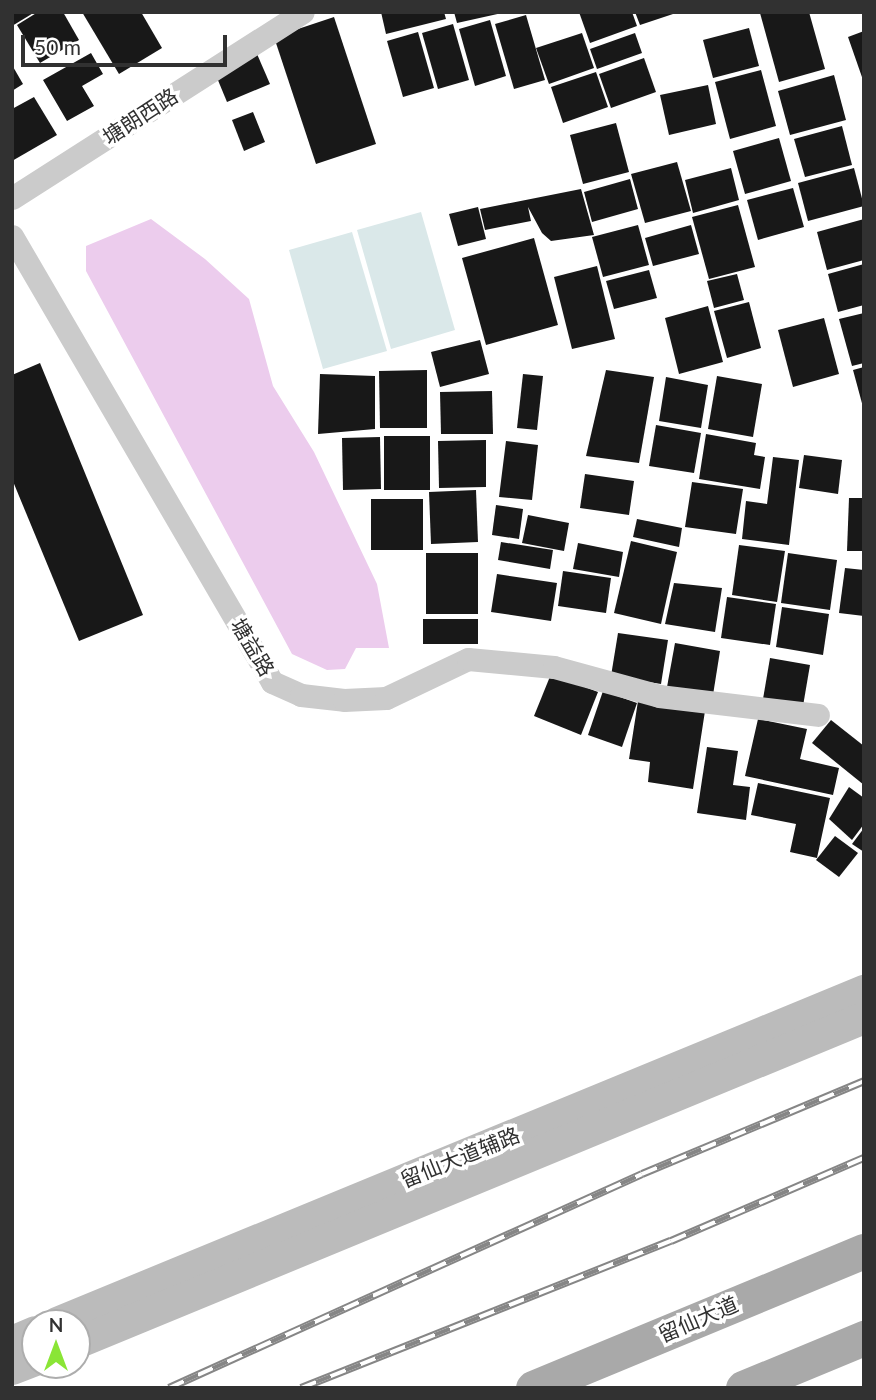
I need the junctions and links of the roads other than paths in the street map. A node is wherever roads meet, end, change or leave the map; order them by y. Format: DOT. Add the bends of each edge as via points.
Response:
graph roads {
  1 [pos="303,12"];
  2 [pos="12,198"];
  3 [pos="12,236"];
  4 [pos="818,715"];
  5 [pos="864,991"];
  6 [pos="864,1018"];
  7 [pos="864,1251"];
  8 [pos="91,1309"];
  9 [pos="91,1337"];
  10 [pos="864,1338"];
  11 [pos="533,1388"];
  12 [pos="743,1388"];
  1 -- 2 [label="street, 塘朗西路"];
  3 -- 4 [label="street, 塘益路" via="272,682 302,695 344,701 386,698 468,659 554,667 659,696"];
  5 -- 8 [label="main road, 留仙大道辅路"];
  6 -- 9 [label="main road, 留仙大道辅路"];
  7 -- 11 [label="main road, 留仙大道"];
  10 -- 12 [label="main road"];
}
